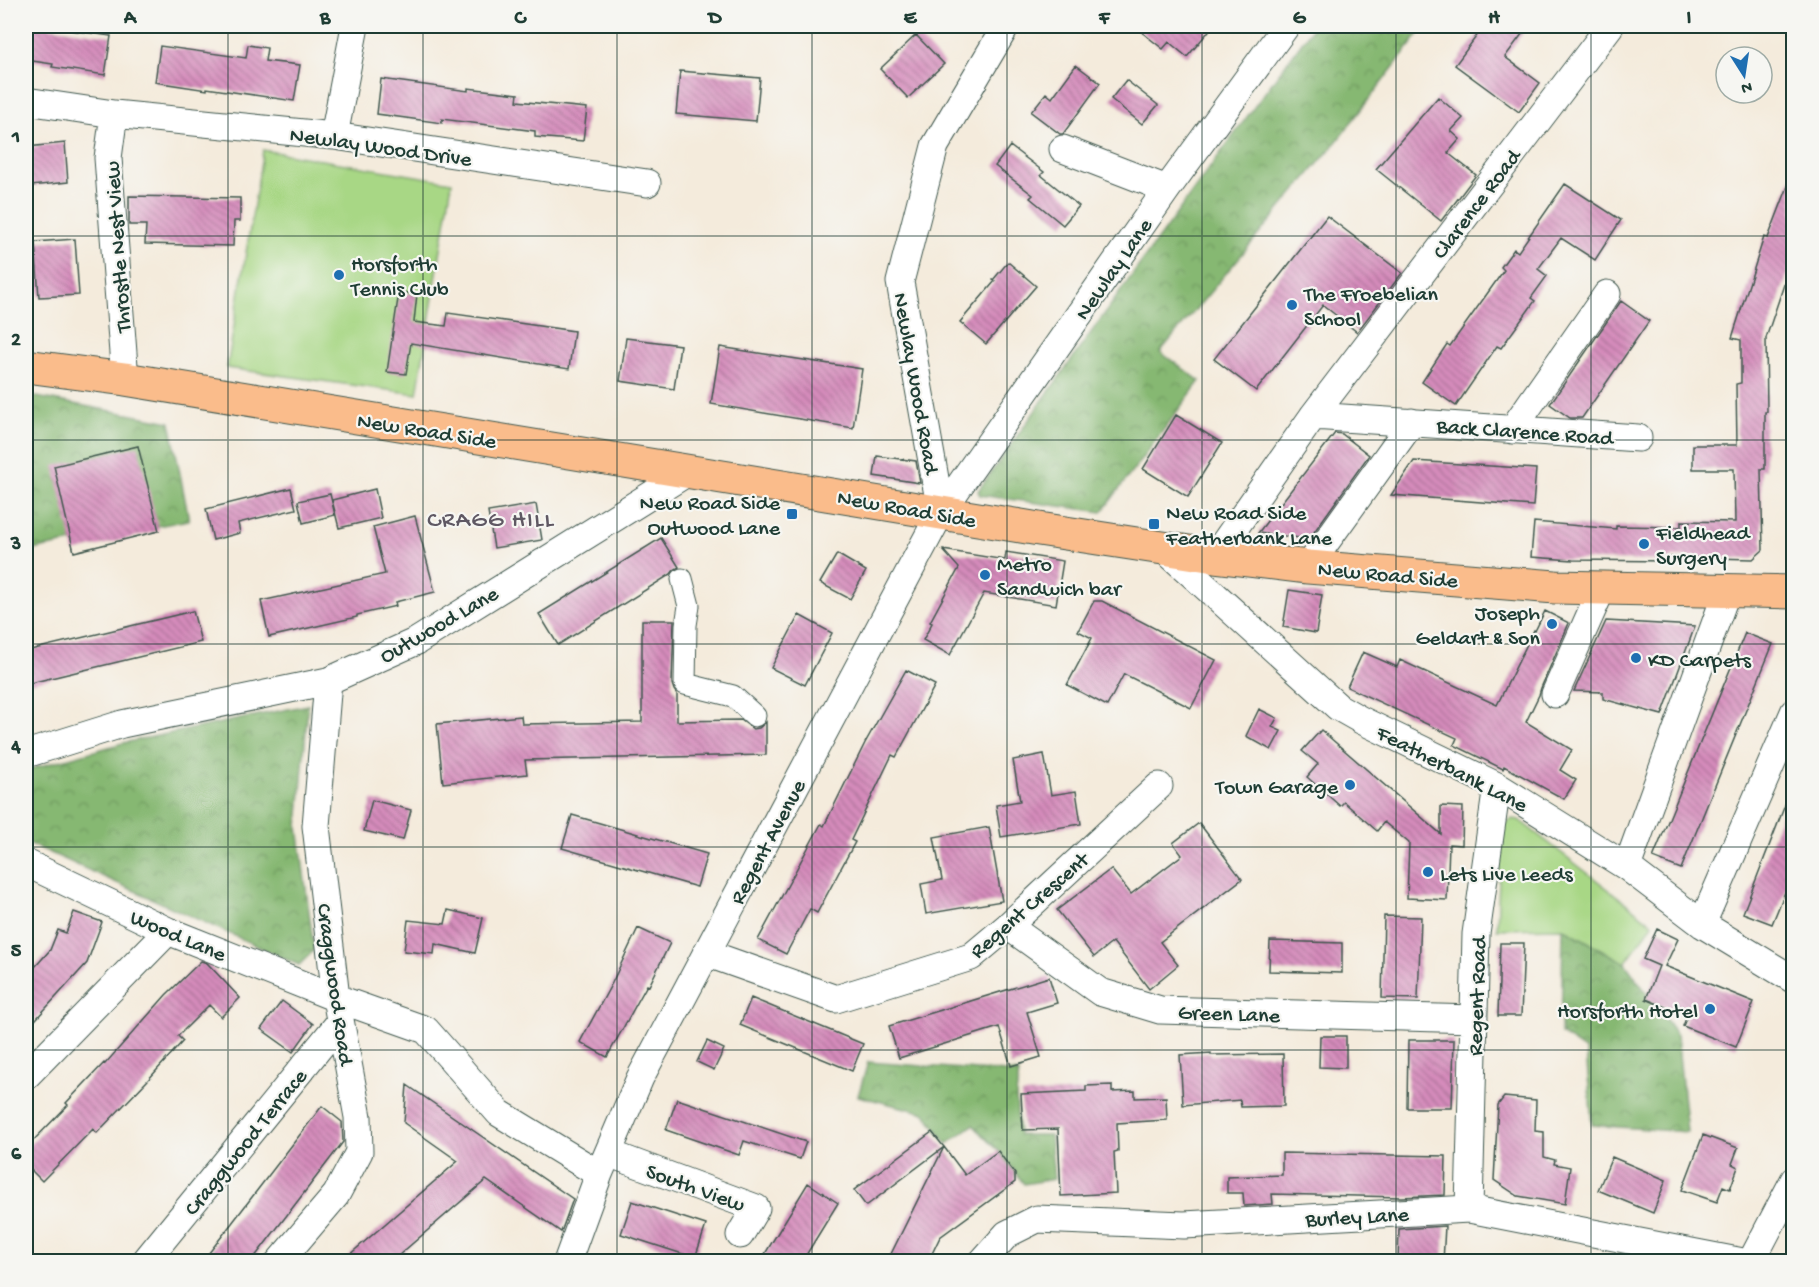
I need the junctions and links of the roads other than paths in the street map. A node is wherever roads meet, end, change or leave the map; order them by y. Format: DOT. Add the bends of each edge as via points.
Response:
graph roads {
  1 [pos="355,26"];
  2 [pos="1006,26"];
  3 [pos="1286,26"];
  4 [pos="1610,26"];
  5 [pos="26,101"];
  6 [pos="114,114"];
  7 [pos="334,136"];
  8 [pos="1063,149"];
  9 [pos="647,183"];
  10 [pos="1167,189"];
  11 [pos="1607,294"];
  12 [pos="26,366"];
  13 [pos="125,379"];
  14 [pos="1312,416"];
  15 [pos="1412,422"];
  16 [pos="1512,430"];
  17 [pos="1638,438"];
  18 [pos="688,472"];
  19 [pos="941,512"];
  20 [pos="1163,548"];
  21 [pos="1215,556"];
  22 [pos="1308,567"];
  23 [pos="682,579"];
  24 [pos="1602,588"];
  25 [pos="1727,591"];
  26 [pos="1794,592"];
  27 [pos="328,681"];
  28 [pos="1555,694"];
  29 [pos="1794,712"];
  30 [pos="755,716"];
  31 [pos="26,754"];
  32 [pos="1160,786"];
  33 [pos="1497,786"];
  34 [pos="26,863"];
  35 [pos="1628,867"];
  36 [pos="1702,924"];
  37 [pos="1008,926"];
  38 [pos="168,931"];
  39 [pos="706,953"];
  40 [pos="1794,980"];
  41 [pos="338,1010"];
  42 [pos="1474,1020"];
  43 [pos="26,1076"];
  44 [pos="604,1163"];
  45 [pos="1794,1180"];
  46 [pos="1469,1209"];
  47 [pos="740,1235"];
  48 [pos="147,1259"];
  49 [pos="279,1262"];
  50 [pos="567,1262"];
  51 [pos="982,1262"];
  52 [pos="1743,1262"];
  53 [pos="1751,1262"];
  1 -- 7 [label="street"];
  2 -- 19 [label="street, Newlay Wood Road" via="935,146 900,282"];
  3 -- 10 [label="street, Newlay Lane"];
  4 -- 14 [label="street, Clarence Road"];
  5 -- 6 [label="street, Newlay Wood Drive"];
  6 -- 7 [label="street, Newlay Wood Drive"];
  6 -- 13 [label="street, Throstle Nest View" via="108,158"];
  7 -- 9 [label="street, Newlay Wood Drive"];
  8 -- 10 [label="street"];
  10 -- 19 [label="street, Newlay Lane"];
  11 -- 16 [label="street"];
  12 -- 13 [label="main road, New Road Side"];
  13 -- 18 [label="main road, New Road Side"];
  14 -- 15 [label="street, Back Clarence Road"];
  14 -- 21 [label="street, Clarence Road"];
  15 -- 16 [label="street, Back Clarence Road"];
  15 -- 22 [label="street, Back Clarence Road"];
  16 -- 17 [label="street, Back Clarence Road"];
  18 -- 19 [label="main road, New Road Side"];
  18 -- 27 [label="street, Outwood Lane" via="417,640"];
  19 -- 20 [label="main road, New Road Side"];
  19 -- 39 [label="street, Regent Avenue"];
  20 -- 21 [label="main road, New Road Side"];
  20 -- 33 [label="street, Featherbank Lane" via="1338,707"];
  21 -- 22 [label="main road, New Road Side"];
  22 -- 24 [label="main road, New Road Side"];
  23 -- 30 [label="street" via="689,606 685,684 733,696"];
  24 -- 25 [label="main road, New Road Side"];
  24 -- 28 [label="street"];
  25 -- 26 [label="main road, New Road Side"];
  25 -- 35 [label="street"];
  27 -- 31 [label="street, Outwood Lane" via="122,724"];
  27 -- 41 [label="street, Craggwood Road" via="316,826"];
  29 -- 36 [label="street"];
  32 -- 37 [label="street, Regent Crescent"];
  33 -- 35 [label="street, Featherbank Lane"];
  33 -- 42 [label="street, Regent Road" via="1476,934"];
  34 -- 38 [label="street, Wood Lane"];
  35 -- 36 [label="street, Featherbank Lane"];
  36 -- 40 [label="street, Featherbank Lane"];
  37 -- 39 [label="street, Regent Crescent" via="971,957 836,999"];
  37 -- 42 [label="street, Green Lane" via="1100,992 1160,1010"];
  38 -- 41 [label="street, Wood Lane"];
  38 -- 43 [label="street"];
  39 -- 44 [label="street, Regent Avenue" via="640,1078"];
  41 -- 44 [label="street, Wood Lane" via="426,1030 499,1113"];
  41 -- 48 [label="street, Craggwood Terrace"];
  41 -- 49 [label="street, Craggwood Road" via="358,1117 359,1152 336,1195"];
  42 -- 46 [label="street, Regent Road"];
  44 -- 47 [label="street, South View" via="756,1208"];
  44 -- 50 [label="street"];
  45 -- 53 [label="street"];
  46 -- 51 [label="street, Burley Lane" via="1184,1225 1037,1219 1007,1234"];
  46 -- 52 [label="street, Burley Lane"];
}
